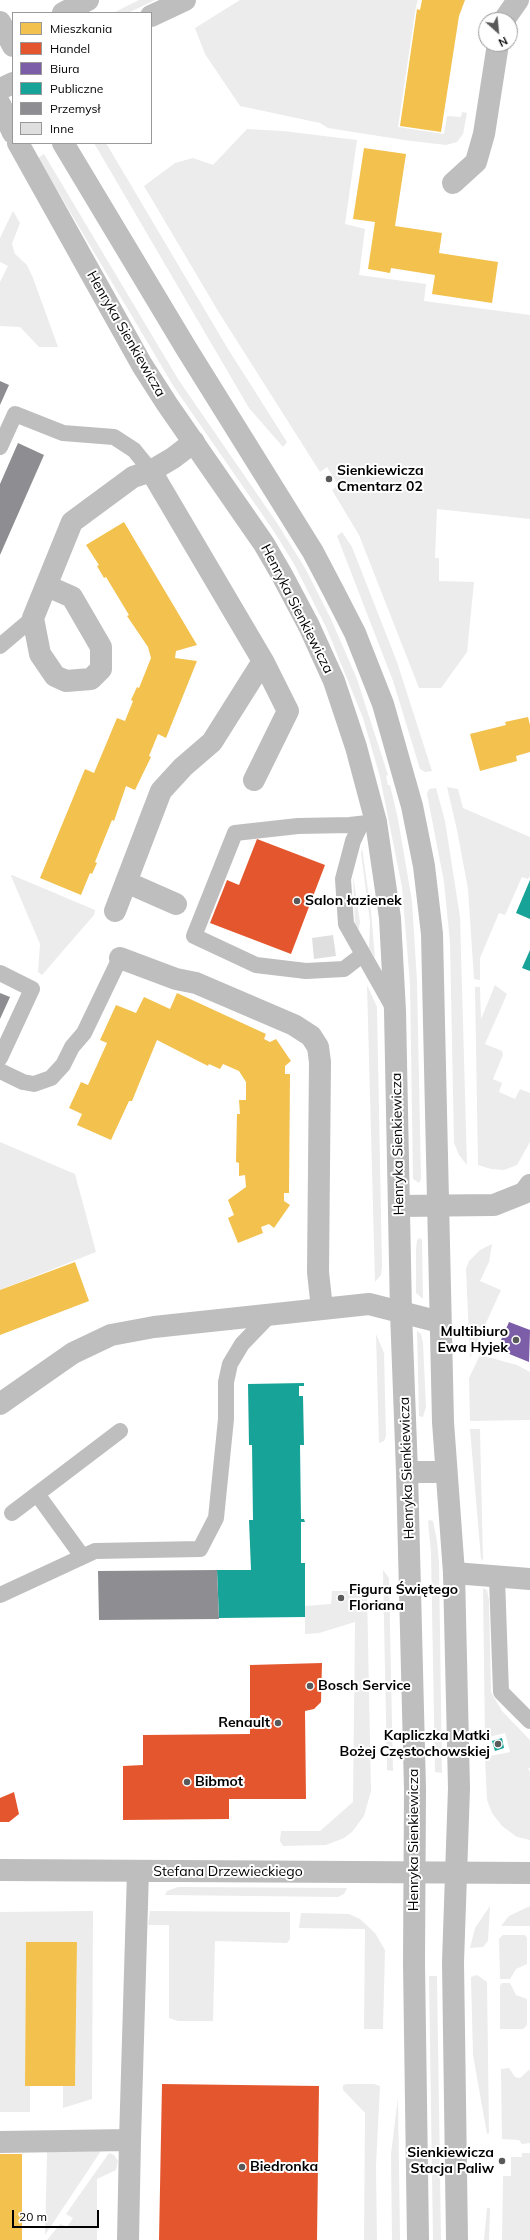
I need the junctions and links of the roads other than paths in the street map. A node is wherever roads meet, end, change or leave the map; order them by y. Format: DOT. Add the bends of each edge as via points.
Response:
graph roads {
  1 [pos="88,0"];
  2 [pos="185,0"];
  3 [pos="518,0"];
  4 [pos="65,12"];
  5 [pos="510,12"];
  6 [pos="152,16"];
  7 [pos="497,52"];
  8 [pos="12,83"];
  9 [pos="0,89"];
  10 [pos="0,104"];
  11 [pos="12,131"];
  12 [pos="19,144"];
  13 [pos="64,144"];
  14 [pos="453,183"];
  15 [pos="194,442"];
  16 [pos="0,447"];
  17 [pos="151,471"];
  18 [pos="47,586"];
  19 [pos="33,618"];
  20 [pos="0,646"];
  21 [pos="263,661"];
  22 [pos="254,780"];
  23 [pos="368,823"];
  24 [pos="126,882"];
  25 [pos="176,904"];
  26 [pos="115,911"];
  27 [pos="362,956"];
  28 [pos="120,958"];
  29 [pos="0,973"];
  30 [pos="395,1011"];
  31 [pos="0,1058"];
  32 [pos="0,1071"];
  33 [pos="530,1185"];
  34 [pos="399,1206"];
  35 [pos="437,1206"];
  36 [pos="322,1308"];
  37 [pos="401,1312"];
  38 [pos="269,1316"];
  39 [pos="440,1322"];
  40 [pos="0,1404"];
  41 [pos="120,1432"];
  42 [pos="407,1472"];
  43 [pos="446,1472"];
  44 [pos="38,1494"];
  45 [pos="12,1513"];
  46 [pos="82,1556"];
  47 [pos="454,1573"];
  48 [pos="497,1578"];
  49 [pos="530,1579"];
  50 [pos="0,1595"];
  51 [pos="530,1721"];
  52 [pos="0,1870"];
  53 [pos="138,1871"];
  54 [pos="415,1872"];
  55 [pos="456,1873"];
  56 [pos="530,1873"];
  57 [pos="130,2140"];
  58 [pos="0,2142"];
  59 [pos="128,2240"];
  60 [pos="418,2240"];
  61 [pos="457,2240"];
  1 -- 4 [label="street"];
  2 -- 6 [label="street"];
  3 -- 5 [label="street"];
  7 -- 14 [label="street" via="484,134 476,162"];
  8 -- 9 [label="street"];
  10 -- 11 [label="street"];
  12 -- 15 [label="street, Henryka Sienkiewicza" via="142,365"];
  13 -- 35 [label="street" via="313,552 354,633 383,704 412,806 424,866 429,911 432,941"];
  15 -- 17 [label="street"];
  15 -- 23 [label="street, Henryka Sienkiewicza" via="264,544 309,626 336,688 356,747"];
  16 -- 17 [label="lane" via="15,414 63,433 114,437 134,450"];
  17 -- 18 [label="street" via="133,477 72,522"];
  17 -- 21 [label="street"];
  18 -- 19 [label="street"];
  18 -- 19 [label="street" via="72,597 101,647 100,669 91,679 66,681 55,676 40,654"];
  19 -- 20 [label="lane"];
  21 -- 22 [label="street" via="288,711"];
  21 -- 24 [label="street" via="212,742 161,790"];
  23 -- 27 [label="lane" via="353,841 343,879 346,924"];
  23 -- 27 [label="lane" via="298,826 235,833 194,936 256,964 306,971 344,969"];
  23 -- 30 [label="street, Henryka Sienkiewicza" via="390,918"];
  24 -- 25 [label="street"];
  24 -- 26 [label="street"];
  27 -- 30 [label="lane"];
  28 -- 32 [label="lane" via="84,1033 51,1078 34,1084 23,1082"];
  28 -- 36 [label="street" via="176,979 196,983 294,1025 311,1036 318,1047 318,1272"];
  29 -- 31 [label="lane" via="32,989"];
  30 -- 34 [label="street, Henryka Sienkiewicza"];
  33 -- 35 [label="street" via="524,1193 494,1205"];
  34 -- 35 [label="street"];
  34 -- 37 [label="street, Henryka Sienkiewicza"];
  35 -- 39 [label="street"];
  36 -- 37 [label="street" via="369,1304"];
  36 -- 38 [label="street"];
  37 -- 39 [label="street"];
  37 -- 42 [label="street, Henryka Sienkiewicza"];
  38 -- 40 [label="street" via="154,1327 111,1335 73,1354"];
  38 -- 46 [label="lane" via="242,1344 230,1364 226,1382 226,1419 216,1518 200,1549 95,1551"];
  39 -- 43 [label="street"];
  41 -- 44 [label="lane"];
  42 -- 43 [label="street"];
  42 -- 54 [label="street, Henryka Sienkiewicza"];
  43 -- 47 [label="street"];
  44 -- 45 [label="lane"];
  44 -- 46 [label="lane"];
  46 -- 50 [label="lane"];
  47 -- 48 [label="street"];
  47 -- 55 [label="street" via="459,1788"];
  48 -- 49 [label="street"];
  48 -- 51 [label="lane" via="501,1692"];
  52 -- 53 [label="street, Stefana Drzewieckiego"];
  53 -- 54 [label="street, Stefana Drzewieckiego"];
  53 -- 57 [label="street"];
  54 -- 55 [label="street, Stefana Drzewieckiego"];
  54 -- 60 [label="street, Henryka Sienkiewicza"];
  55 -- 56 [label="street, Stefana Drzewieckiego"];
  55 -- 61 [label="street" via="453,1962"];
  57 -- 58 [label="street"];
  57 -- 59 [label="street"];
}
